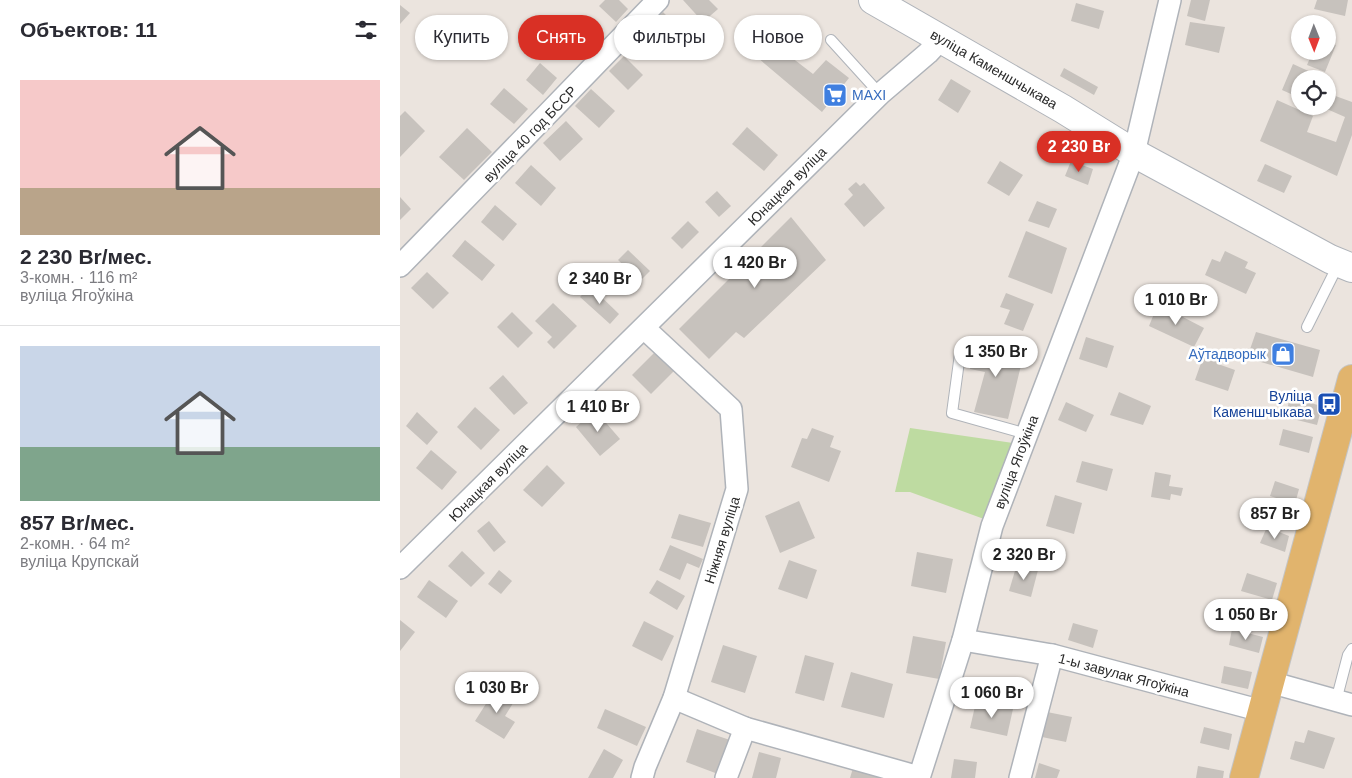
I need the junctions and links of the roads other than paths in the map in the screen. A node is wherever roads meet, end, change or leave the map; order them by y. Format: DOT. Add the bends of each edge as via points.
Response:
graph roads {
  1 [pos="658,0"];
  2 [pos="1170,0"];
  3 [pos="890,4"];
  4 [pos="941,39"];
  5 [pos="832,40"];
  6 [pos="880,94"];
  7 [pos="1134,153"];
  8 [pos="1346,265"];
  9 [pos="400,266"];
  10 [pos="1307,327"];
  11 [pos="644,328"];
  12 [pos="960,354"];
  13 [pos="1352,379"];
  14 [pos="1027,434"];
  15 [pos="400,568"];
  16 [pos="963,640"];
  17 [pos="1352,649"];
  18 [pos="1052,655"];
  19 [pos="1270,682"];
  20 [pos="674,698"];
  21 [pos="1344,703"];
  22 [pos="1262,712"];
  23 [pos="745,728"];
  24 [pos="642,778"];
  25 [pos="726,778"];
  26 [pos="919,778"];
  27 [pos="1020,778"];
  28 [pos="1244,778"];
  1 -- 9 [label="street, вуліца 40 год БССР"];
  2 -- 7 [label="street, вуліца Ягоўкіна"];
  3 -- 4 [label="street, вуліца Каменшчыкава"];
  4 -- 6 [label="street, Юнацкая вуліца"];
  4 -- 7 [label="street, вуліца Каменшчыкава"];
  5 -- 6 [label="lane"];
  6 -- 11 [label="street, Юнацкая вуліца"];
  7 -- 8 [label="street, вуліца Каменшчыкава"];
  7 -- 14 [label="street, вуліца Ягоўкіна"];
  8 -- 10 [label="lane"];
  11 -- 15 [label="street, Юнацкая вуліца"];
  11 -- 20 [label="street, Ніжняя вуліца" via="730,409 737,489"];
  12 -- 14 [label="lane" via="952,413"];
  13 -- 19 [label="main road"];
  14 -- 16 [label="street, вуліца Ягоўкіна" via="992,526"];
  16 -- 18 [label="street"];
  16 -- 26 [label="street, вуліца Ягоўкіна"];
  17 -- 21 [label="lane" via="1348,655"];
  18 -- 22 [label="street, 1-ы завулак Ягоўкіна"];
  18 -- 27 [label="street, 1-ы завулак Ягоўкіна"];
  19 -- 21 [label="street"];
  19 -- 22 [label="main road"];
  20 -- 23 [label="street"];
  20 -- 24 [label="street, Ніжняя вуліца"];
  22 -- 28 [label="main road"];
  23 -- 25 [label="street"];
  23 -- 26 [label="street"];
}
